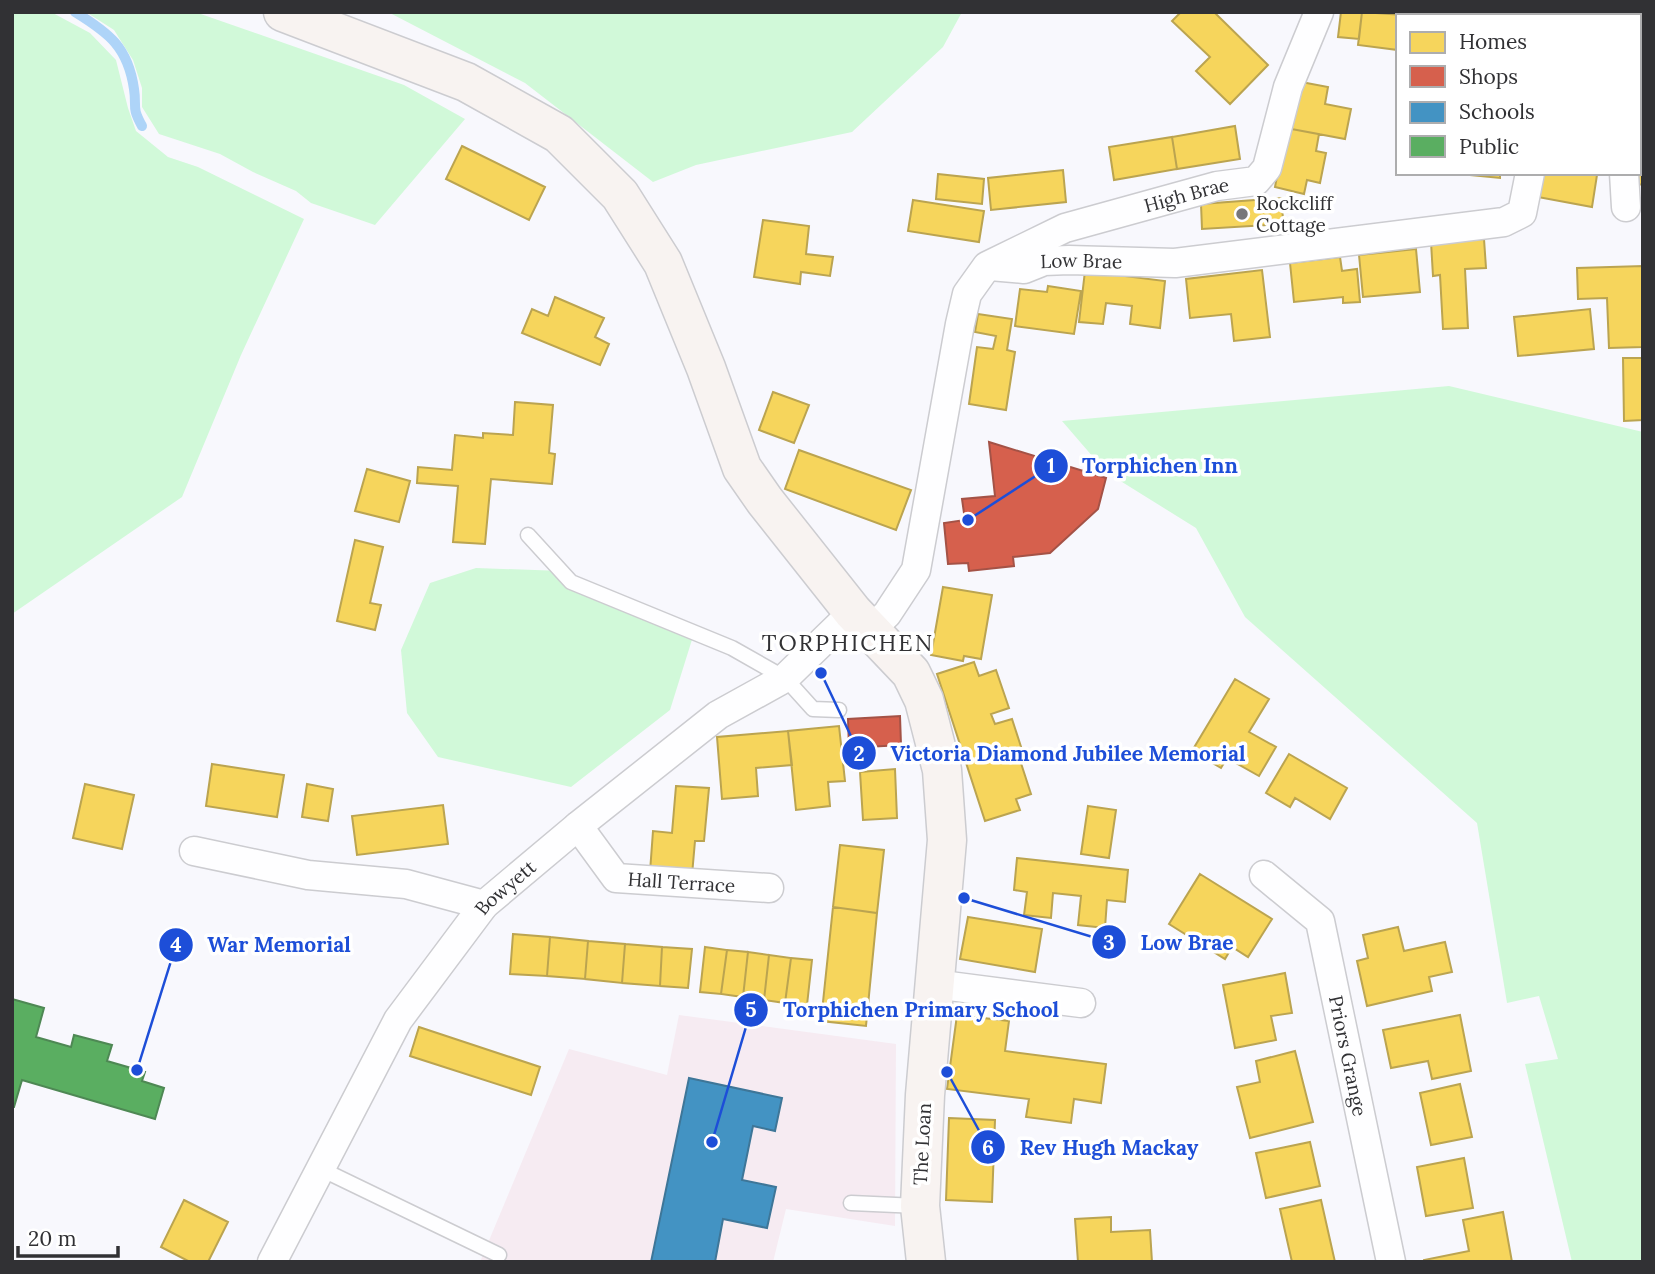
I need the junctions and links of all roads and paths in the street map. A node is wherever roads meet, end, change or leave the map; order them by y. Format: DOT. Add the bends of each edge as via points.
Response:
graph roads {
  1 [pos="283,12"];
  2 [pos="1320,12"];
  3 [pos="1530,175"];
  4 [pos="1624,175"];
  5 [pos="1626,207"];
  6 [pos="987,265"];
  7 [pos="528,535"];
  8 [pos="862,621"];
  9 [pos="785,678"];
  10 [pos="839,710"];
  11 [pos="578,826"];
  12 [pos="194,851"];
  13 [pos="1264,875"];
  14 [pos="769,888"];
  15 [pos="484,905"];
  16 [pos="934,984"];
  17 [pos="1081,1003"];
  18 [pos="321,1169"];
  19 [pos="850,1203"];
  20 [pos="920,1206"];
  21 [pos="499,1255"];
  22 [pos="272,1262"];
  23 [pos="926,1262"];
  24 [pos="1391,1262"];
  1 -- 8 [label="main road, The Loan" via="466,82 559,134 620,195 663,263 742,468"];
  2 -- 6 [label="street, High Brae" via="1288,87 1267,168 1256,181 1217,186 1065,228"];
  3 -- 6 [label="street, Low Brae" via="1522,213 1504,222 1175,263 1069,260 1044,261 1024,269"];
  4 -- 5 [label="street"];
  6 -- 8 [label="street" via="967,293 916,570 887,614"];
  7 -- 9 [label="lane" via="570,582 732,648"];
  8 -- 9 [label="street, Bowyett"];
  8 -- 16 [label="main road, The Loan" via="911,673 924,700 943,769 947,840"];
  9 -- 10 [label="lane" via="813,709"];
  9 -- 11 [label="street, Bowyett" via="718,715"];
  11 -- 14 [label="street, Hall Terrace" via="616,878"];
  11 -- 15 [label="street, Bowyett"];
  12 -- 15 [label="street" via="309,875 406,884"];
  13 -- 24 [label="street, Priors Grange" via="1321,921"];
  15 -- 18 [label="street, Bowyett" via="398,1020"];
  16 -- 17 [label="street"];
  16 -- 20 [label="main road, The Loan"];
  18 -- 21 [label="lane"];
  18 -- 22 [label="street, Bowyett"];
  19 -- 20 [label="lane"];
  20 -- 23 [label="main road, The Loan"];
}
